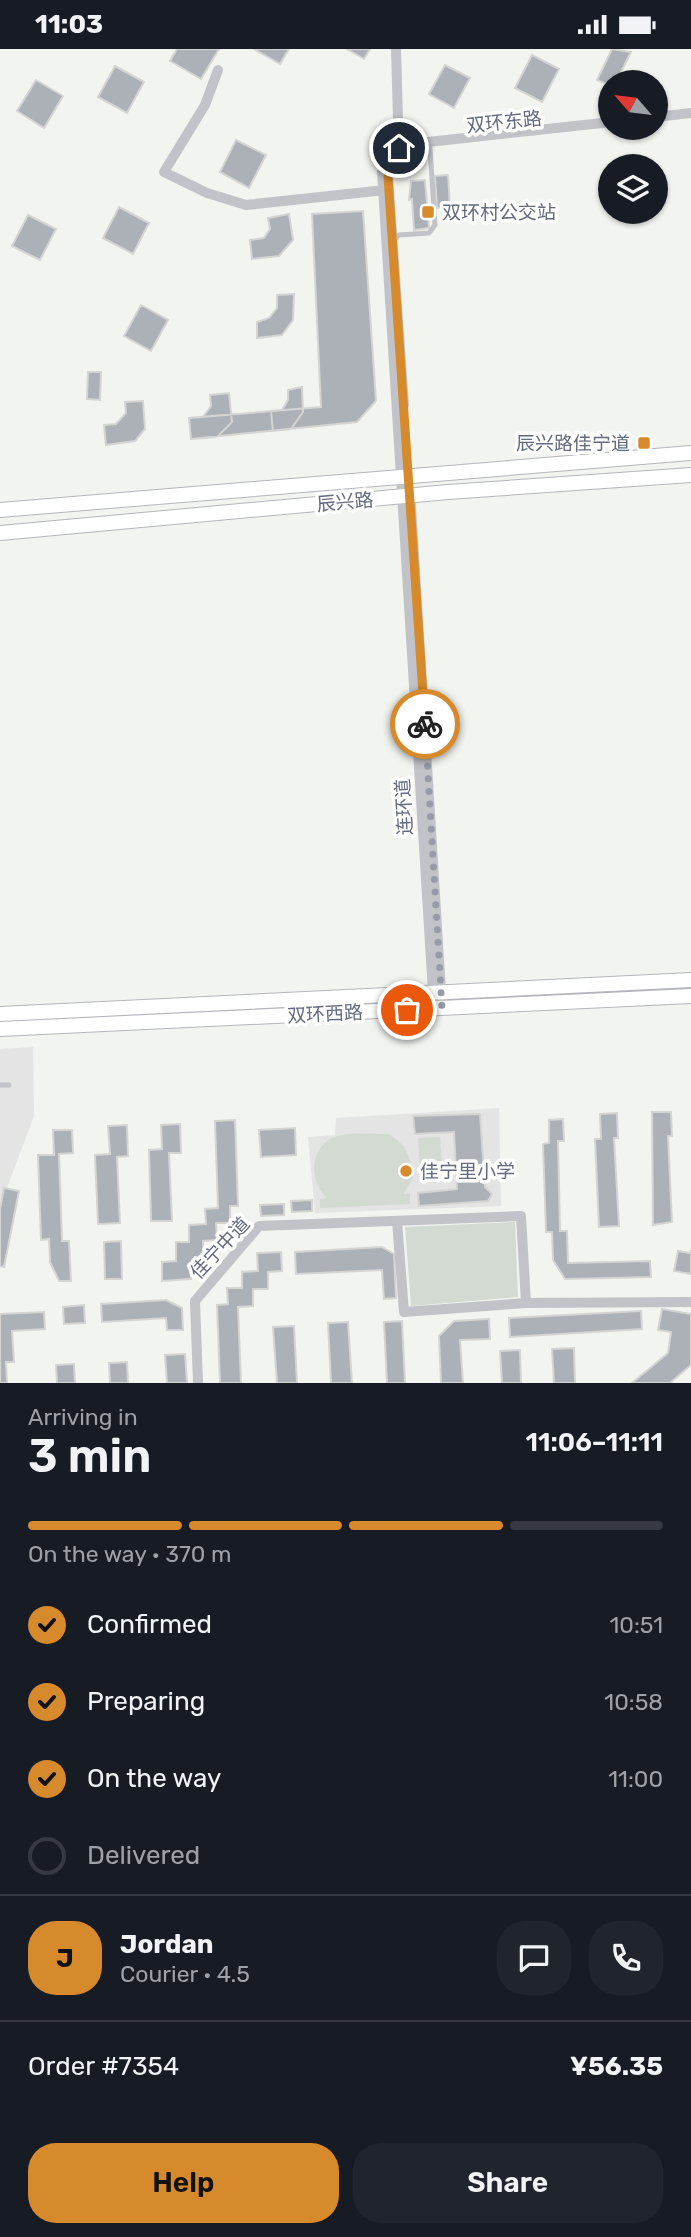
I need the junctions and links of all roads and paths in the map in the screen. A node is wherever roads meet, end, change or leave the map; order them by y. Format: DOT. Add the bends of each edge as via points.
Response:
graph roads {
  1 [pos="396,49"];
  2 [pos="218,70"];
  3 [pos="691,114"];
  4 [pos="668,116"];
  5 [pos="691,119"];
  6 [pos="668,122"];
  7 [pos="598,125"];
  8 [pos="598,129"];
  9 [pos="427,145"];
  10 [pos="399,151"];
  11 [pos="386,190"];
  12 [pos="393,243"];
  13 [pos="691,453"];
  14 [pos="691,475"];
  15 [pos="406,477"];
  16 [pos="407,496"];
  17 [pos="0,510"];
  18 [pos="0,533"];
  19 [pos="691,980"];
  20 [pos="437,991"];
  21 [pos="691,996"];
  22 [pos="438,1008"];
  23 [pos="0,1014"];
  24 [pos="0,1029"];
  25 [pos="0,1085"];
  26 [pos="9,1085"];
  27 [pos="397,1221"];
  28 [pos="691,1302"];
  29 [pos="526,1303"];
  30 [pos="198,1383"];
  1 -- 10 [label="street"];
  2 -- 11 [label="street" via="205,106 164,172 246,205"];
  3 -- 4 [label="street"];
  5 -- 6 [label="street"];
  7 -- 9 [label="street, 双环东路"];
  8 -- 9 [label="street, 双环东路"];
  9 -- 10 [label="street, 双环东路"];
  9 -- 12 [label="lane" via="435,225 427,233 399,235"];
  10 -- 11 [label="street" via="384,163"];
  11 -- 12 [label="street, 连环道"];
  11 -- 15 [label="street"];
  12 -- 15 [label="street, 连环道"];
  13 -- 15 [label="main road, 辰兴路"];
  14 -- 16 [label="main road, 辰兴路"];
  15 -- 16 [label="street, 连环道"];
  15 -- 17 [label="main road, 辰兴路"];
  16 -- 18 [label="main road, 辰兴路"];
  16 -- 20 [label="street, 连环道"];
  19 -- 20 [label="main road, 双环西路"];
  20 -- 22 [label="street, 连环道"];
  20 -- 23 [label="main road, 双环西路"];
  21 -- 22 [label="main road, 双环西路"];
  22 -- 24 [label="main road, 双环西路"];
  25 -- 26 [label="lane"];
  27 -- 29 [label="street, 佳宁中道" via="522,1216"];
  27 -- 29 [label="street" via="404,1312"];
  27 -- 30 [label="street, 佳宁中道" via="260,1226 195,1301"];
  28 -- 29 [label="street"];
}
